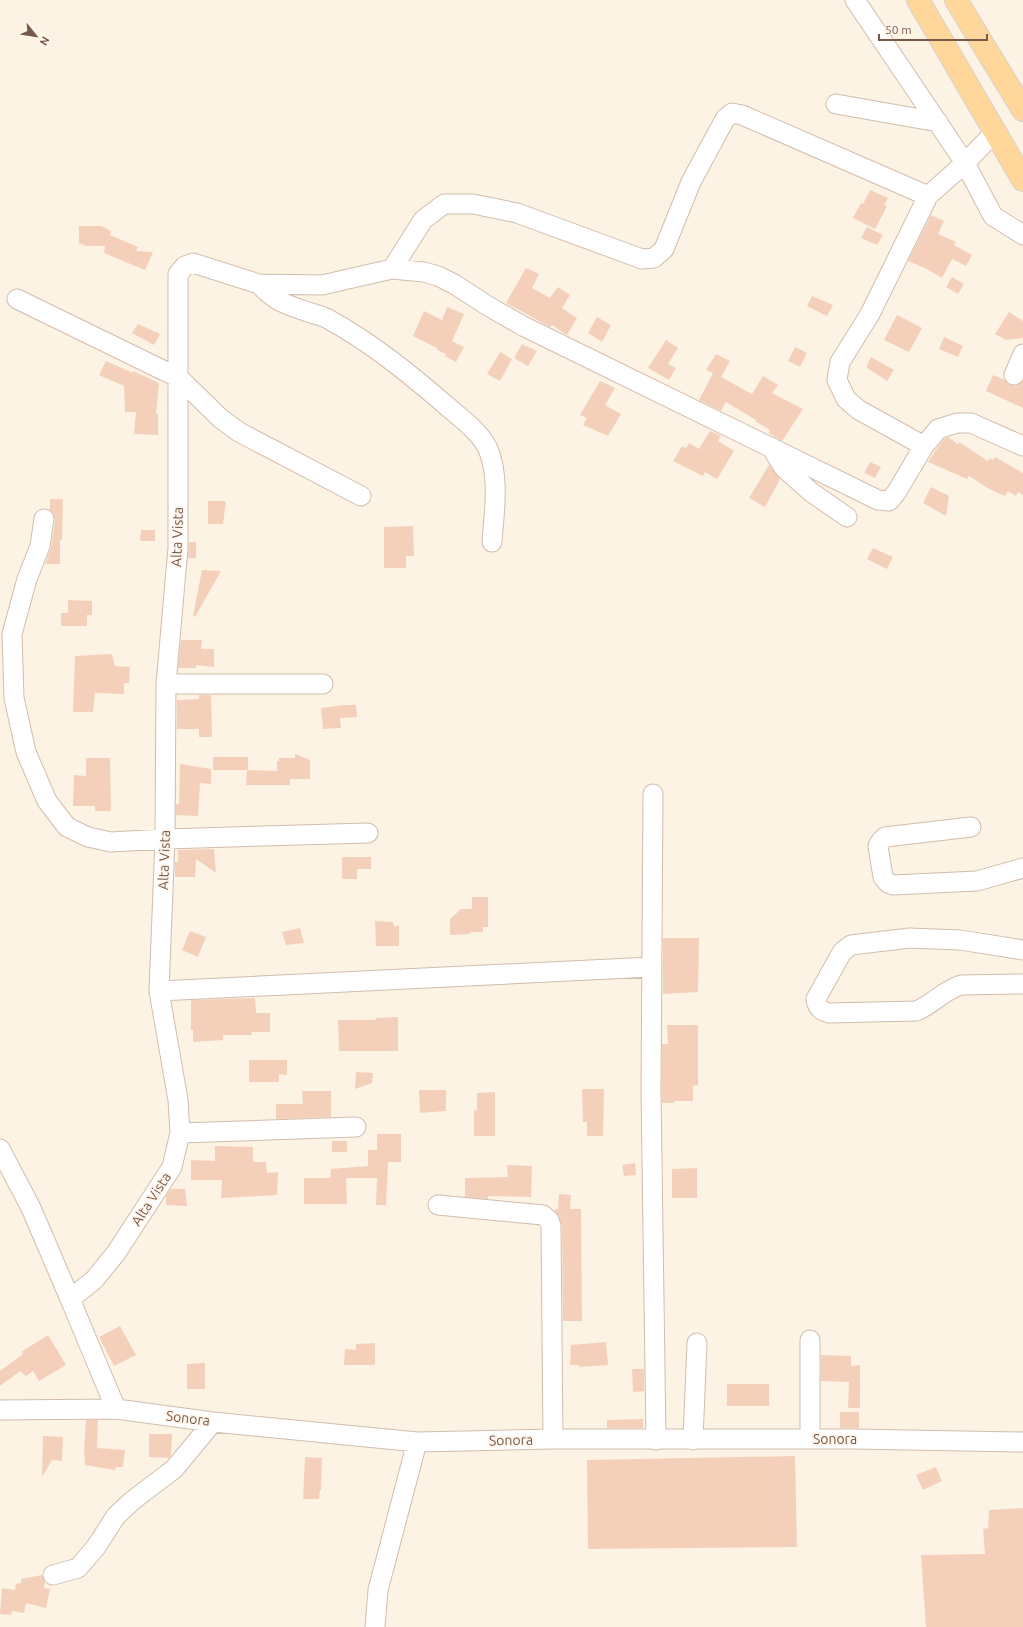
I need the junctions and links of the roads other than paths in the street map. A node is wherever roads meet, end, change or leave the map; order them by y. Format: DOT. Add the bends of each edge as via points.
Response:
graph roads {
  1 [pos="856,0"];
  2 [pos="918,0"];
  3 [pos="956,0"];
  4 [pos="836,104"];
  5 [pos="1023,110"];
  6 [pos="938,122"];
  7 [pos="995,132"];
  8 [pos="965,163"];
  9 [pos="1023,180"];
  10 [pos="928,196"];
  11 [pos="1023,235"];
  12 [pos="392,269"];
  13 [pos="259,284"];
  14 [pos="17,299"];
  15 [pos="1023,354"];
  16 [pos="1014,375"];
  17 [pos="179,378"];
  18 [pos="924,446"];
  19 [pos="1023,446"];
  20 [pos="771,447"];
  21 [pos="361,496"];
  22 [pos="847,517"];
  23 [pos="44,519"];
  24 [pos="492,542"];
  25 [pos="166,684"];
  26 [pos="323,684"];
  27 [pos="653,794"];
  28 [pos="971,826"];
  29 [pos="368,833"];
  30 [pos="165,839"];
  31 [pos="1023,868"];
  32 [pos="1023,950"];
  33 [pos="651,967"];
  34 [pos="1023,984"];
  35 [pos="158,991"];
  36 [pos="356,1126"];
  37 [pos="180,1133"];
  38 [pos="0,1148"];
  39 [pos="438,1205"];
  40 [pos="70,1299"];
  41 [pos="810,1340"];
  42 [pos="697,1342"];
  43 [pos="116,1409"];
  44 [pos="0,1410"];
  45 [pos="213,1422"];
  46 [pos="553,1439"];
  47 [pos="810,1439"];
  48 [pos="656,1440"];
  49 [pos="693,1440"];
  50 [pos="417,1442"];
  51 [pos="1023,1442"];
  52 [pos="53,1575"];
  53 [pos="375,1627"];
  1 -- 6 [label="street"];
  2 -- 7 [label="main road"];
  3 -- 5 [label="main road"];
  4 -- 6 [label="street"];
  6 -- 8 [label="street"];
  7 -- 8 [label="street"];
  7 -- 9 [label="main road"];
  8 -- 10 [label="street"];
  8 -- 11 [label="street" via="993,216"];
  10 -- 12 [label="street" via="742,115 732,113 725,120 691,182 664,249 654,258 642,258 517,213 473,204 444,204 423,220"];
  10 -- 18 [label="street" via="870,314 840,362 837,380 846,399 859,410"];
  12 -- 13 [label="street" via="322,285"];
  12 -- 20 [label="street" via="438,276 523,326"];
  13 -- 17 [label="street, Alta Vista" via="194,263 185,266 178,274"];
  13 -- 24 [label="street" via="283,304 326,318 361,338 421,384 472,428 487,447 492,463"];
  14 -- 17 [label="street"];
  15 -- 16 [label="street"];
  17 -- 21 [label="street" via="220,418 239,432"];
  17 -- 25 [label="street, Alta Vista" via="178,548"];
  18 -- 19 [label="street" via="938,429 957,423 971,423"];
  18 -- 20 [label="street" via="889,501 878,500"];
  20 -- 22 [label="street" via="784,468"];
  23 -- 30 [label="street" via="40,546 27,579 12,634 14,698 26,752 48,801 67,827 88,837 111,842"];
  25 -- 26 [label="street"];
  25 -- 30 [label="street, Alta Vista"];
  27 -- 33 [label="street"];
  28 -- 31 [label="street" via="886,837 878,846 883,878 893,885 977,881"];
  29 -- 30 [label="street"];
  30 -- 35 [label="street, Alta Vista"];
  32 -- 34 [label="street" via="960,940 910,938 851,945 842,952 816,999 817,1006 822,1012 830,1013 916,1011 953,987"];
  33 -- 35 [label="street"];
  33 -- 48 [label="street"];
  35 -- 37 [label="street, Alta Vista" via="178,1100"];
  36 -- 37 [label="street"];
  37 -- 40 [label="street, Alta Vista" via="172,1167 116,1253 94,1280"];
  38 -- 40 [label="street" via="31,1208"];
  39 -- 46 [label="street" via="543,1215 549,1220"];
  40 -- 43 [label="street"];
  41 -- 47 [label="street"];
  42 -- 49 [label="street"];
  43 -- 44 [label="street, Sonora"];
  43 -- 45 [label="street, Sonora"];
  45 -- 50 [label="street, Sonora"];
  45 -- 52 [label="street" via="174,1469 116,1516 96,1547 78,1568"];
  46 -- 48 [label="street, Sonora"];
  46 -- 50 [label="street, Sonora"];
  47 -- 49 [label="street, Sonora"];
  47 -- 51 [label="street, Sonora"];
  48 -- 49 [label="street, Sonora"];
  50 -- 53 [label="street" via="378,1590"];
}
